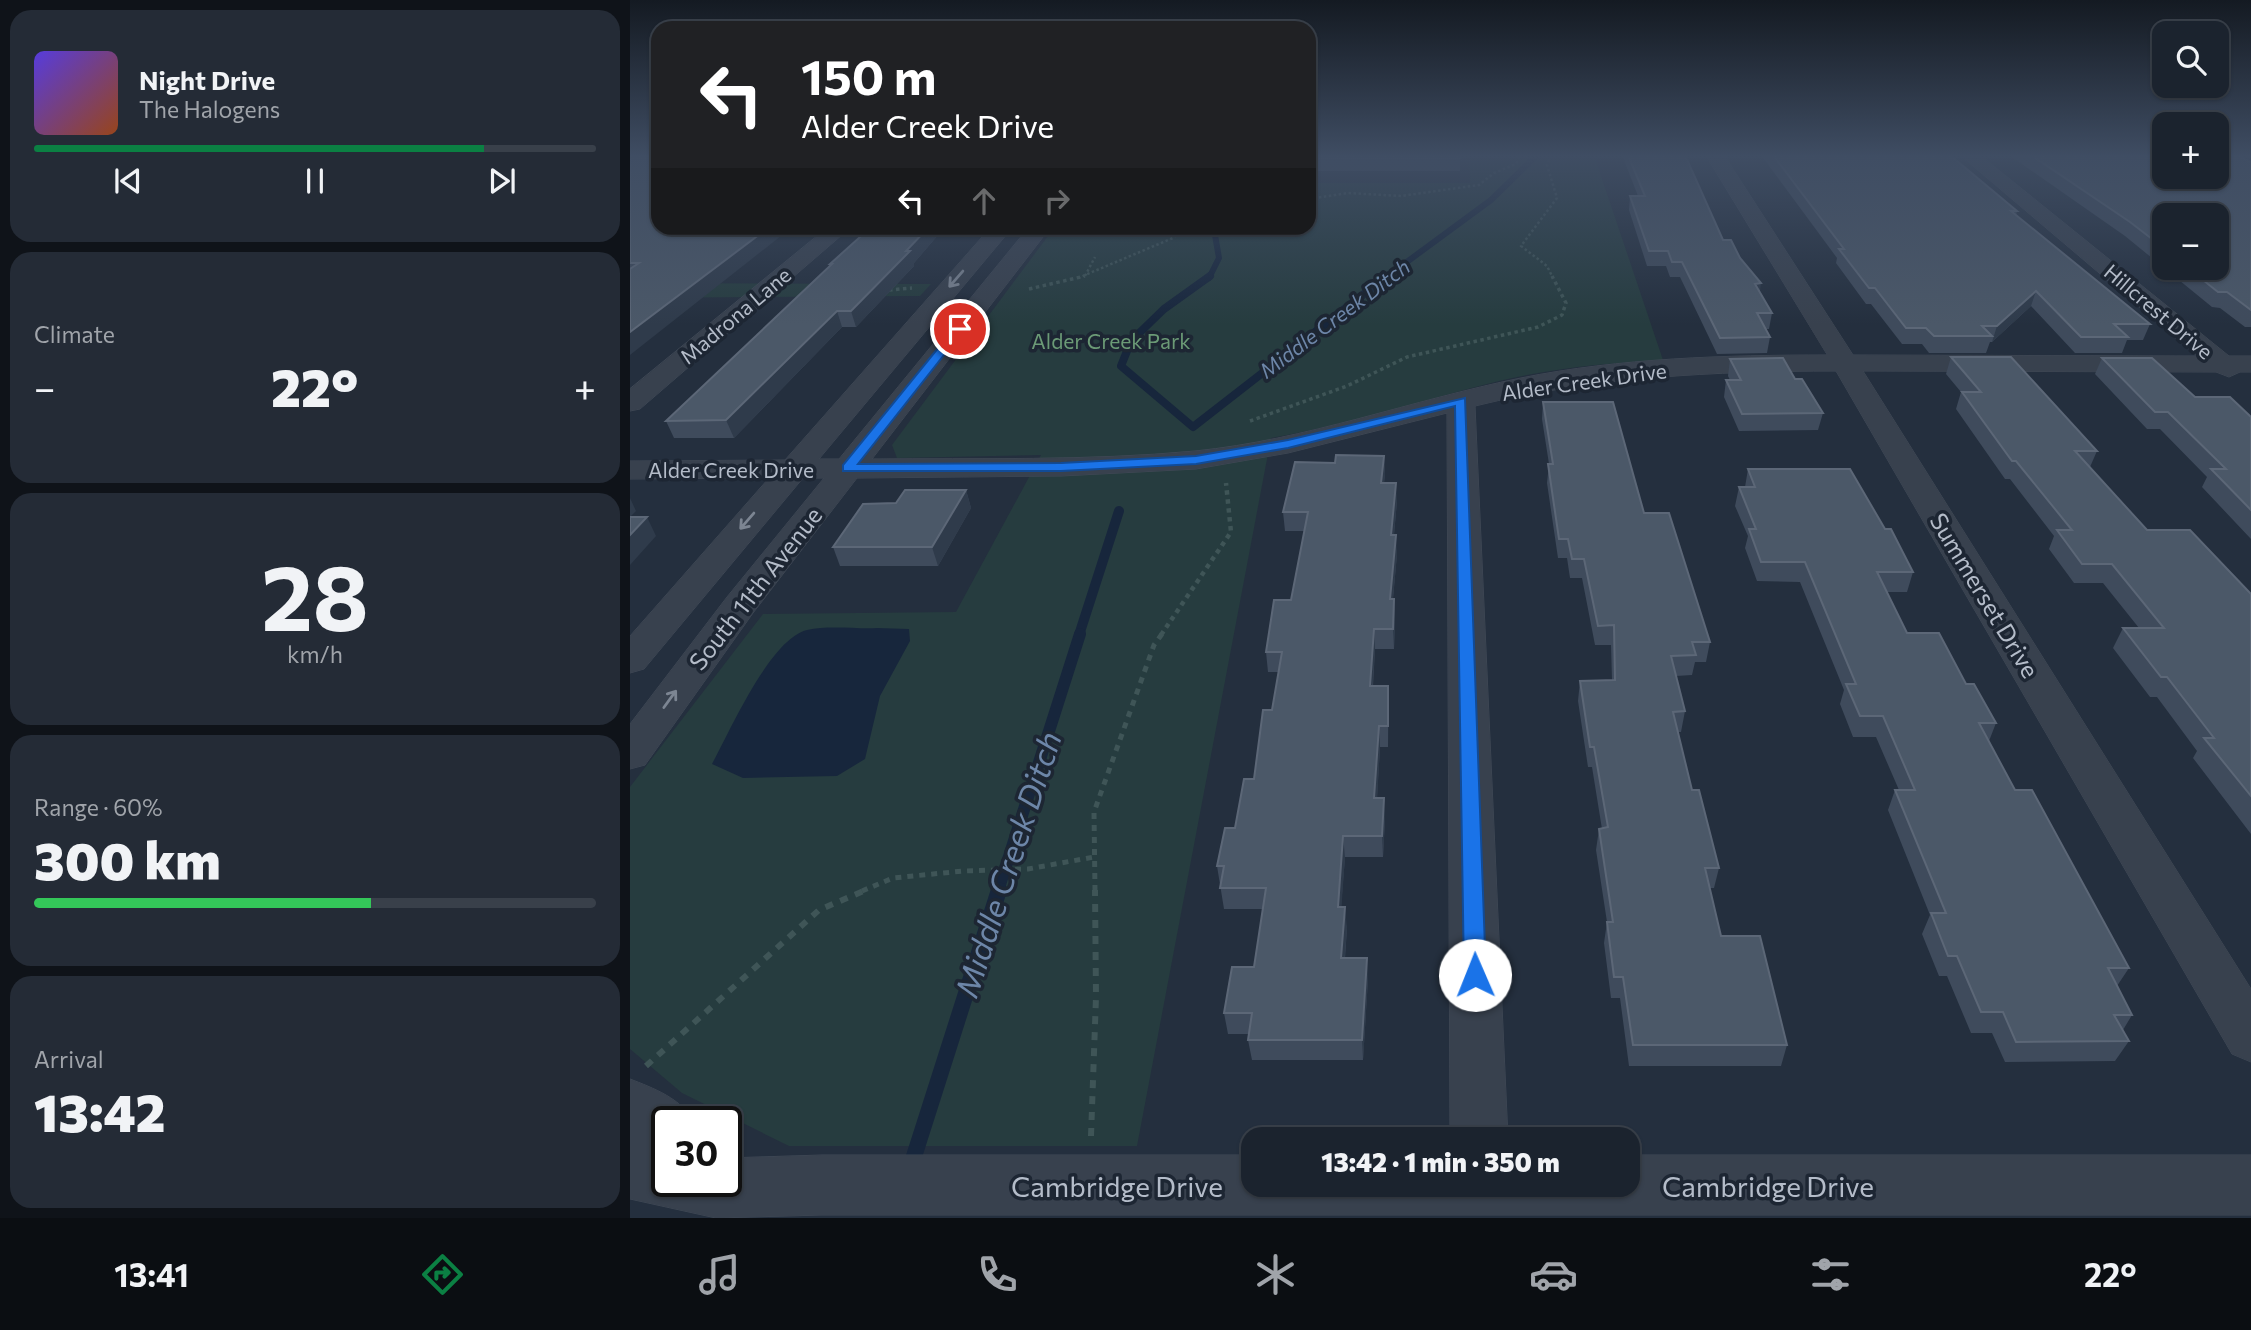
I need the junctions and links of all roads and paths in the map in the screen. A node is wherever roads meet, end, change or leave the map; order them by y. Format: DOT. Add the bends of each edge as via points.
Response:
graph roads {
  1 [pos="1547,212"];
  2 [pos="1751,212"];
  3 [pos="2042,212"];
  4 [pos="831,235"];
  5 [pos="995,235"];
  6 [pos="1033,235"];
  7 [pos="1175,235"];
  8 [pos="1130,250"];
  9 [pos="1140,253"];
  10 [pos="1095,257"];
  11 [pos="1084,276"];
  12 [pos="948,289"];
  13 [pos="991,289"];
  14 [pos="887,290"];
  15 [pos="1845,363"];
  16 [pos="2237,364"];
  17 [pos="2251,388"];
  18 [pos="1461,401"];
  19 [pos="630,403"];
  20 [pos="1224,455"];
  21 [pos="848,468"];
  22 [pos="792,469"];
  23 [pos="630,470"];
  24 [pos="630,660"];
  25 [pos="630,754"];
  26 [pos="1094,856"];
  27 [pos="2251,1037"];
  28 [pos="635,1089"];
  29 [pos="651,1109"];
  30 [pos="1479,1127"];
  31 [pos="630,1169"];
  32 [pos="742,1169"];
  33 [pos="1640,1173"];
  34 [pos="651,1174"];
  35 [pos="1241,1180"];
  36 [pos="822,1185"];
  37 [pos="2251,1185"];
  38 [pos="1088,1186"];
  39 [pos="742,1190"];
  1 -- 20 [label="path" via="1521,246 1547,266 1566,303 1562,315 1538,327 1407,357 1348,386 1221,431"];
  2 -- 15 [label="street, Summerset Drive"];
  3 -- 16 [label="street, Hillcrest Drive"];
  4 -- 19 [label="street, Madrona Lane"];
  5 -- 12 [label="street, South 11th Avenue, one-way"];
  6 -- 13 [label="street, South 11th Avenue"];
  7 -- 9 [label="path"];
  8 -- 9 [label="path"];
  9 -- 11 [label="path"];
  10 -- 11 [label="path"];
  11 -- 13 [label="path" via="1031,289"];
  12 -- 14 [label="path"];
  12 -- 22 [label="street, South 11th Avenue"];
  13 -- 21 [label="street, South 11th Avenue"];
  15 -- 16 [label="street, Alder Creek Drive"];
  15 -- 18 [label="street, Alder Creek Drive" via="1628,371 1522,386"];
  15 -- 27 [label="street, Summerset Drive"];
  16 -- 17 [label="street, Hillcrest Drive"];
  18 -- 20 [label="street, Alder Creek Drive"];
  18 -- 30 [label="street"];
  20 -- 21 [label="street, Alder Creek Drive" via="1061,467"];
  20 -- 26 [label="path" via="1231,532 1154,645 1094,812"];
  21 -- 22 [label="street, Alder Creek Drive"];
  25 -- 21 [label="street, South 11th Avenue, one-way"];
  22 -- 23 [label="street, Alder Creek Drive"];
  22 -- 24 [label="street, South 11th Avenue, one-way"];
  26 -- 28 [label="path" via="1028,869 893,878 818,910"];
  26 -- 38 [label="path" via="1096,998"];
  28 -- 29 [label="street"];
  31 -- 34 [label="street"];
  32 -- 36 [label="street, Cambridge Drive"];
  33 -- 37 [label="street, Cambridge Drive"];
  35 -- 38 [label="street, Cambridge Drive"];
  36 -- 38 [label="street, Cambridge Drive"];
  36 -- 39 [label="street, Cambridge Drive"];
}
